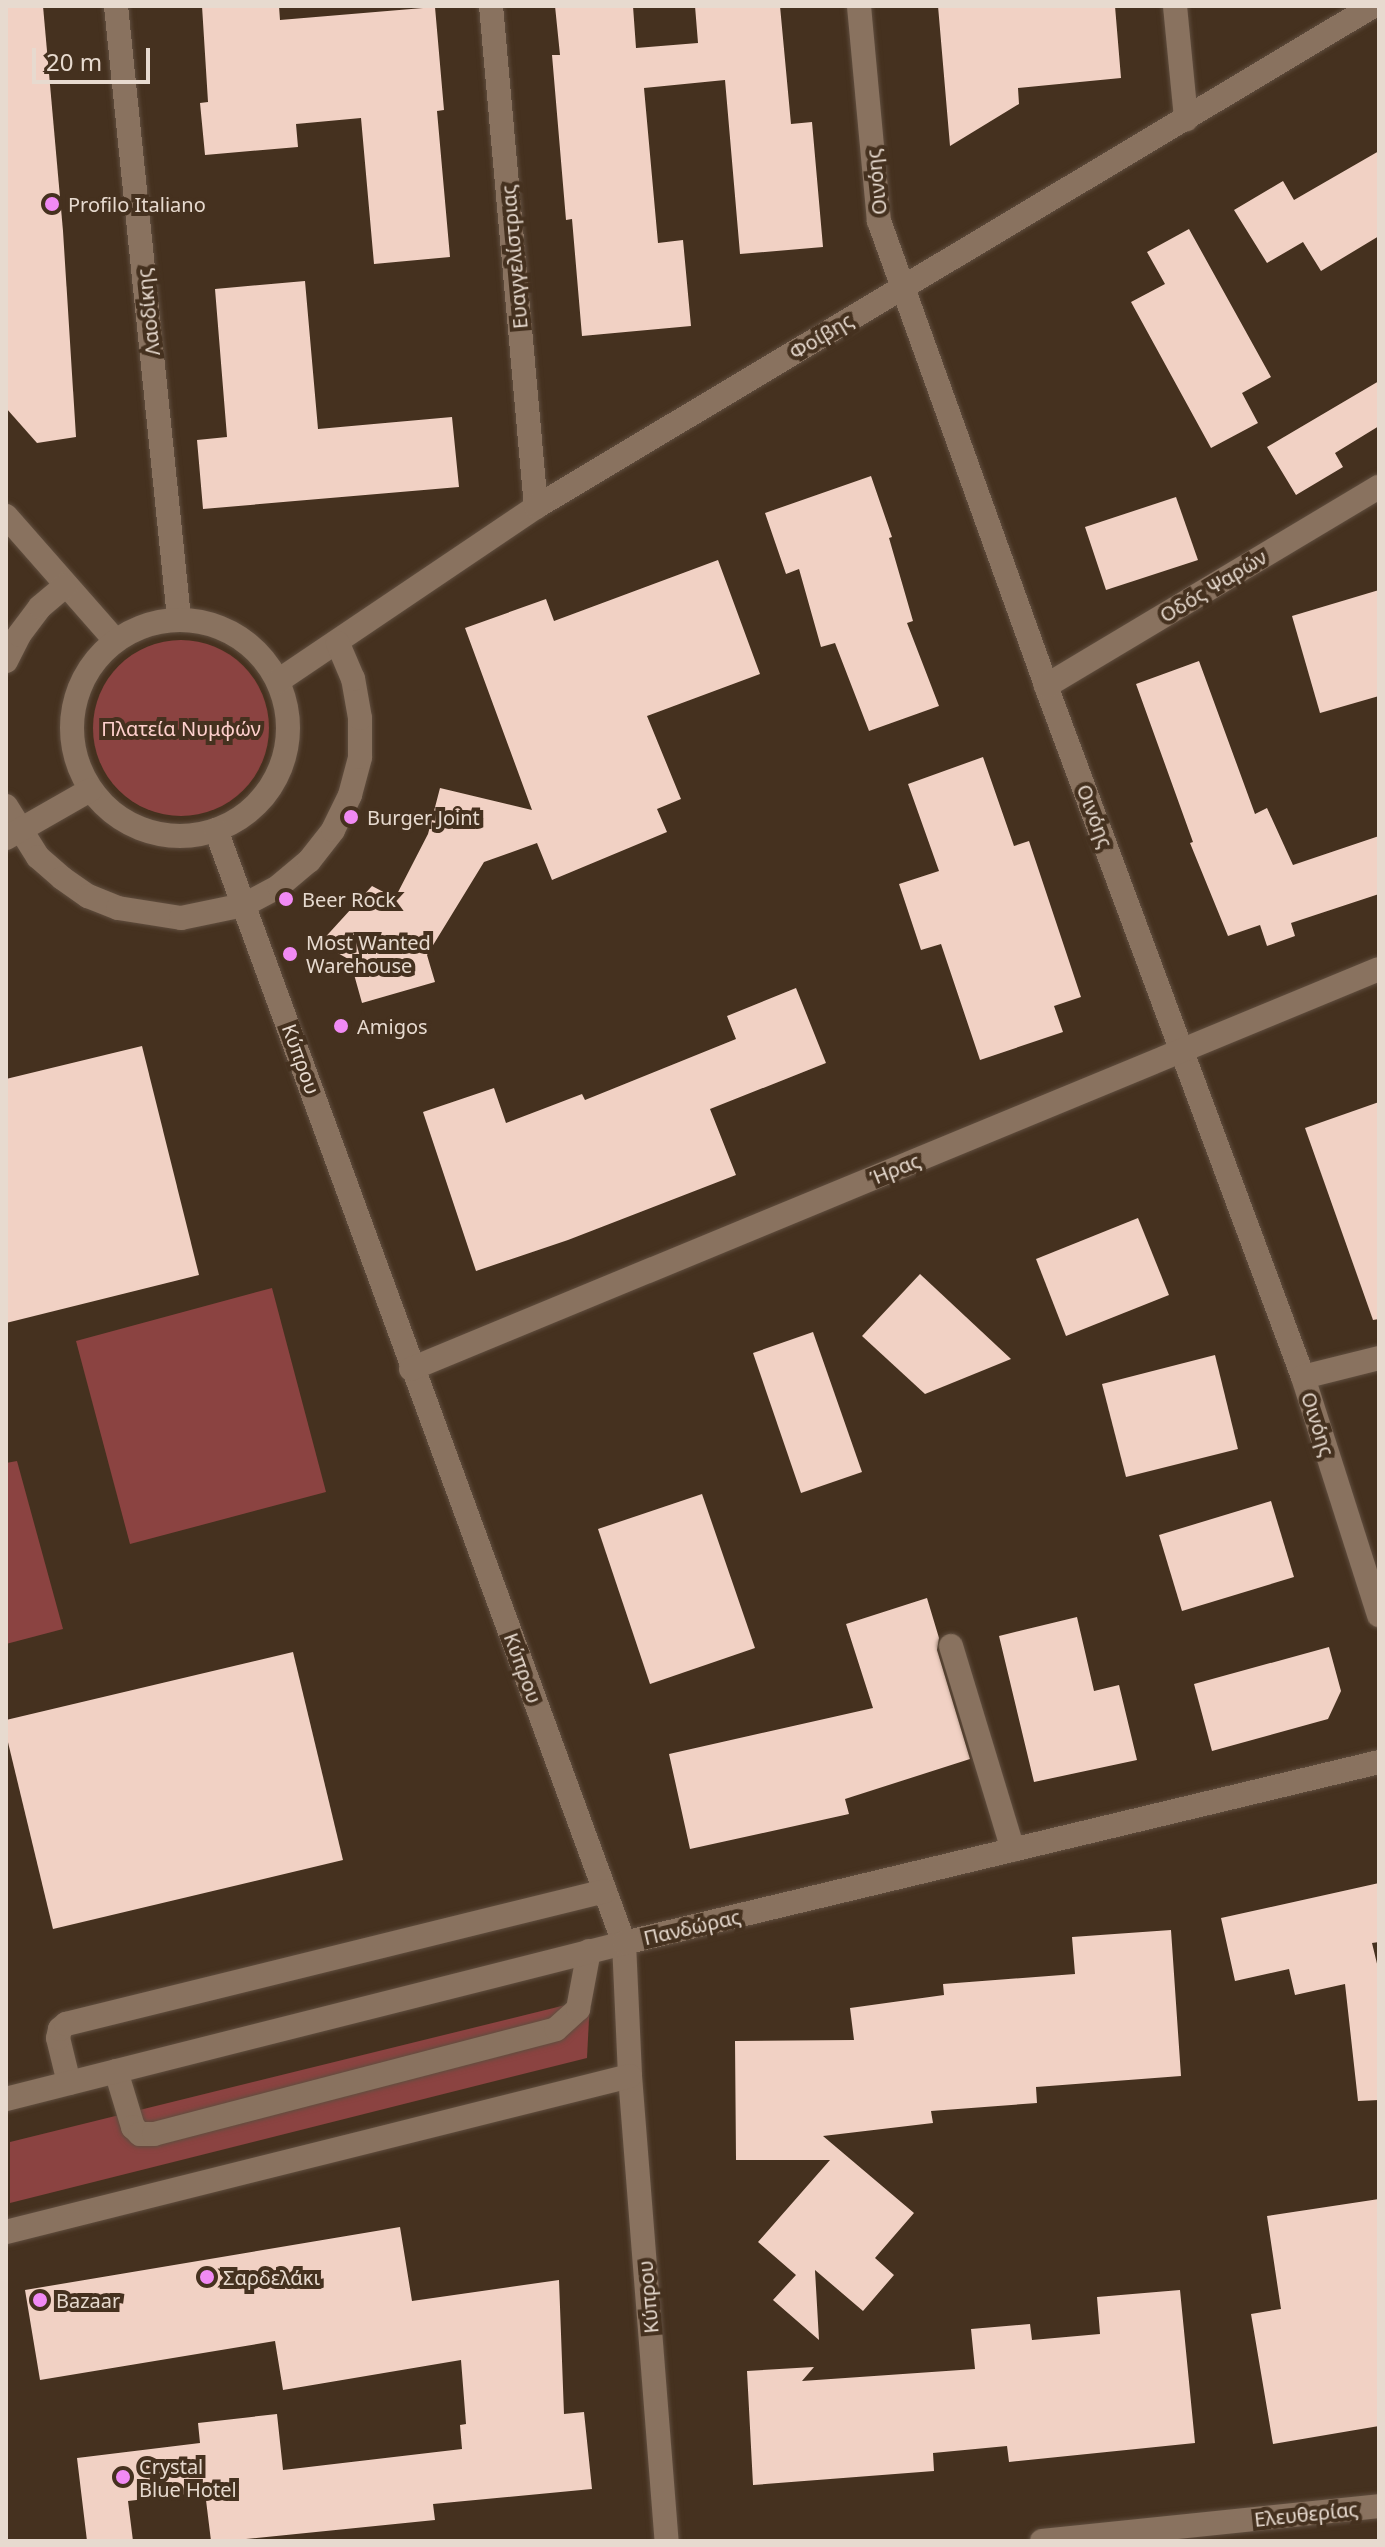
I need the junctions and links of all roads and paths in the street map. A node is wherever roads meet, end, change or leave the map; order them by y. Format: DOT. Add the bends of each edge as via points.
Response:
graph roads {
  1 [pos="116,6"];
  2 [pos="491,6"];
  3 [pos="859,6"];
  4 [pos="1175,6"];
  5 [pos="1373,6"];
  6 [pos="1186,119"];
  7 [pos="902,288"];
  8 [pos="1379,487"];
  9 [pos="536,507"];
  10 [pos="6,516"];
  11 [pos="66,585"];
  12 [pos="179,618"];
  13 [pos="115,640"];
  14 [pos="338,643"];
  15 [pos="6,661"];
  16 [pos="278,681"];
  17 [pos="1046,686"];
  18 [pos="90,790"];
  19 [pos="6,806"];
  20 [pos="216,830"];
  21 [pos="12,835"];
  22 [pos="244,905"];
  23 [pos="1379,969"];
  24 [pos="1182,1050"];
  25 [pos="1379,1358"];
  26 [pos="411,1369"];
  27 [pos="1303,1377"];
  28 [pos="1379,1615"];
  29 [pos="951,1646"];
  30 [pos="1379,1762"];
  31 [pos="1013,1850"];
  32 [pos="605,1891"];
  33 [pos="624,1943"];
  34 [pos="589,1951"];
  35 [pos="116,2071"];
  36 [pos="630,2076"];
  37 [pos="69,2083"];
  38 [pos="6,2099"];
  39 [pos="6,2232"];
  40 [pos="1379,2506"];
  41 [pos="1175,2535"];
  42 [pos="667,2541"];
  43 [pos="1042,2541"];
  1 -- 12 [label="street, Λαοδίκης"];
  2 -- 9 [label="street, Ευαγγελίστριας"];
  3 -- 7 [label="street, Οινόης" via="879,221"];
  4 -- 6 [label="street"];
  5 -- 6 [label="street, Φοίβης"];
  6 -- 7 [label="street, Φοίβης"];
  7 -- 9 [label="street, Φοίβης"];
  7 -- 17 [label="street, Οινόης"];
  8 -- 17 [label="street, Οδóς Ψαρών"];
  9 -- 14 [label="street, Φοίβης"];
  10 -- 11 [label="street"];
  11 -- 13 [label="street"];
  11 -- 15 [label="street" via="40,607"];
  12 -- 13 [label="street" via="135,628"];
  12 -- 16 [label="street" via="238,635 261,655"];
  13 -- 18 [label="street" via="91,664 75,694 75,760"];
  14 -- 16 [label="street, Φοίβης"];
  14 -- 22 [label="street" via="353,679 360,718 360,757 350,795 333,830 309,861"];
  16 -- 20 [label="street" via="289,727 278,774 248,812"];
  17 -- 24 [label="street, Οινόης"];
  18 -- 20 [label="street" via="115,815 146,832 181,836"];
  18 -- 21 [label="street"];
  19 -- 21 [label="street"];
  20 -- 22 [label="street, Κύπρου"];
  21 -- 22 [label="street" via="88,896 118,908 181,918"];
  22 -- 26 [label="street, Κύπρου"];
  23 -- 24 [label="street, Ήρας"];
  24 -- 26 [label="street, Ήρας"];
  24 -- 27 [label="street, Οινόης"];
  25 -- 27 [label="street"];
  26 -- 32 [label="street, Κύπρου"];
  27 -- 28 [label="street, Οινόης"];
  29 -- 31 [label="street"];
  30 -- 31 [label="street, Πανδώρας"];
  31 -- 33 [label="street, Πανδώρας"];
  32 -- 33 [label="street, Κύπρου"];
  32 -- 37 [label="street" via="66,2024 58,2038"];
  33 -- 34 [label="street, Πανδώρας"];
  33 -- 36 [label="street, Κύπρου"];
  34 -- 35 [label="street, Πανδώρας"];
  34 -- 35 [label="street" via="578,2009 556,2029 154,2134 140,2134 133,2127"];
  35 -- 37 [label="street, Πανδώρας"];
  36 -- 39 [label="street"];
  36 -- 42 [label="street, Κύπρου"];
  37 -- 38 [label="street, Πανδώρας"];
  40 -- 41 [label="street, Ελευθερίας"];
  41 -- 43 [label="street, Ελευθερίας"];
}
